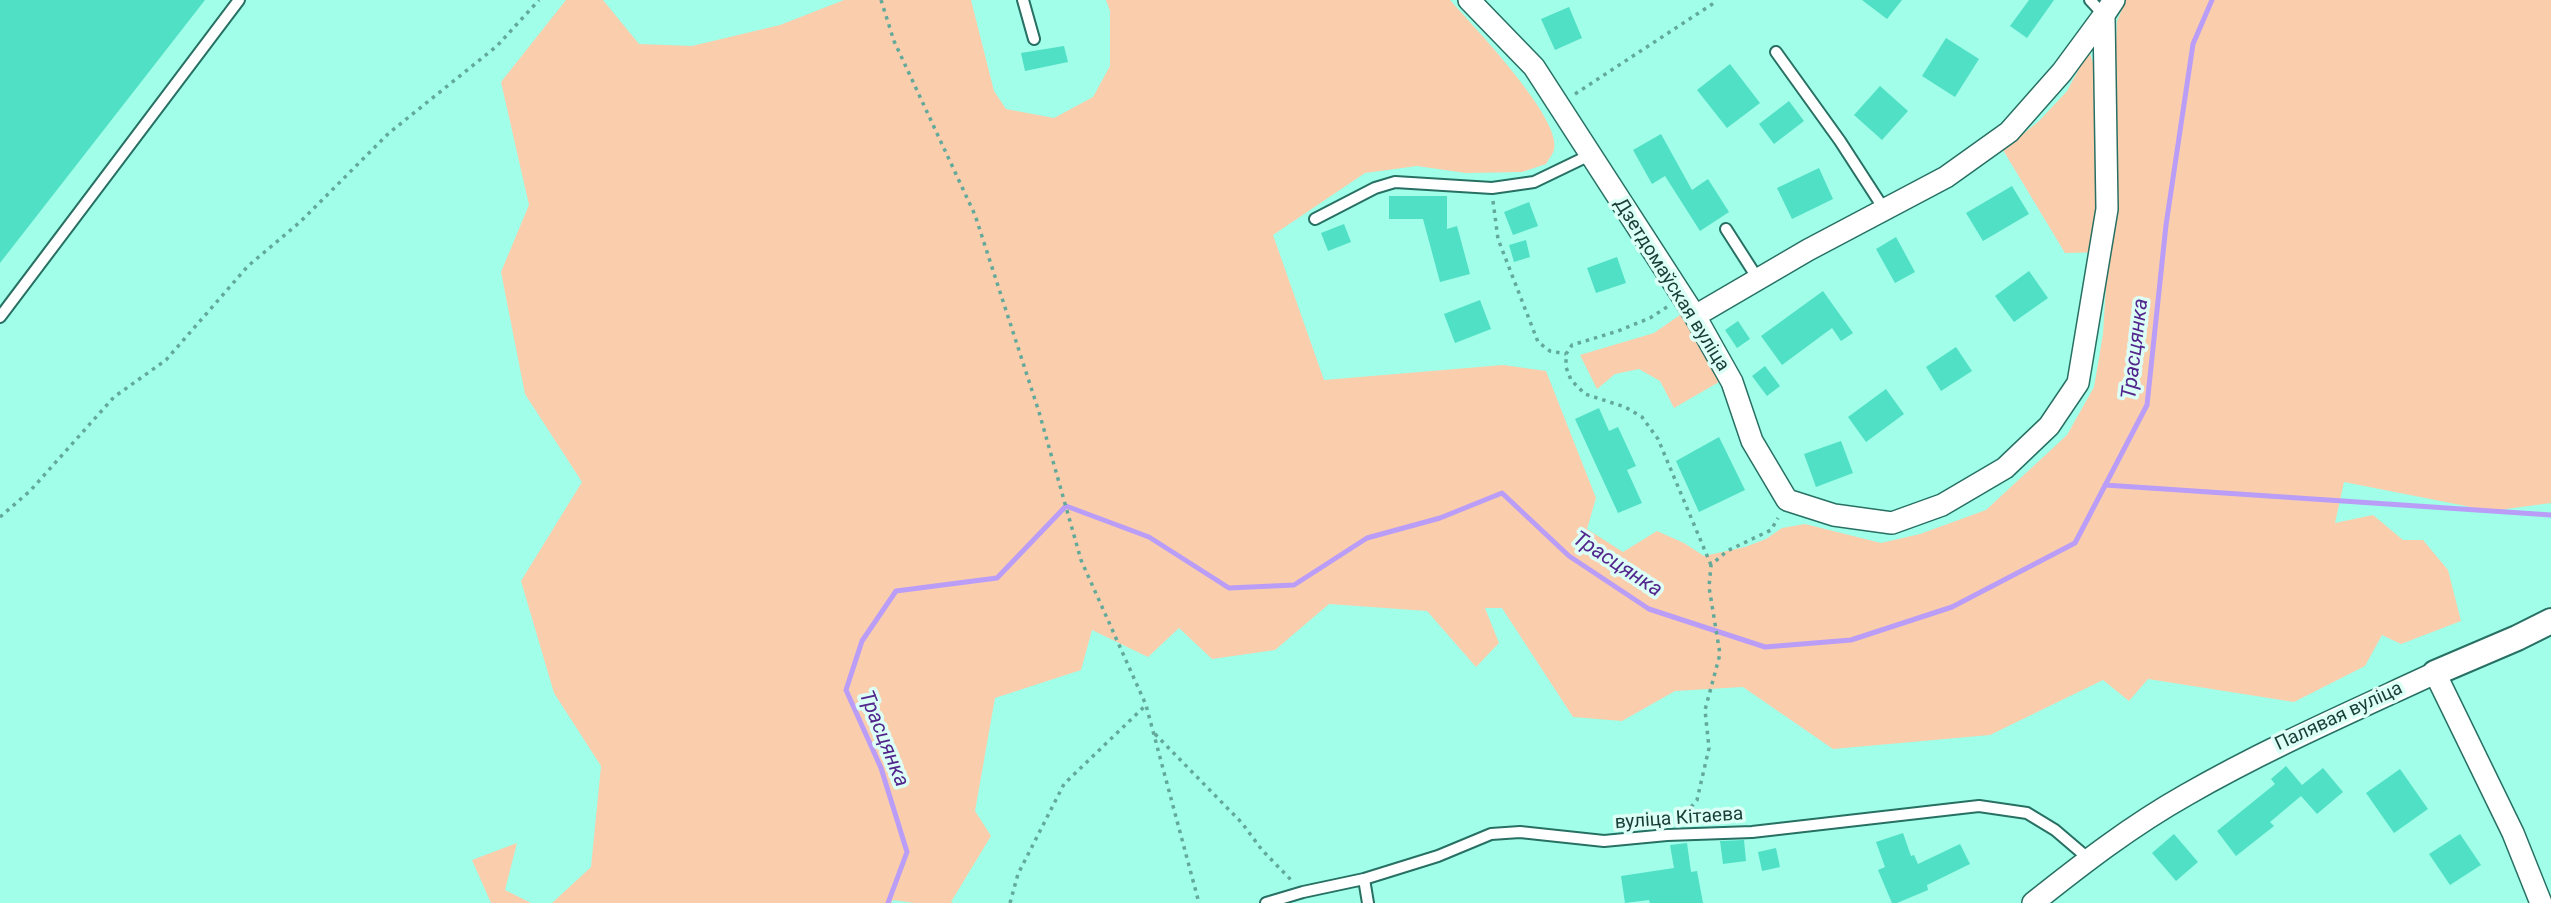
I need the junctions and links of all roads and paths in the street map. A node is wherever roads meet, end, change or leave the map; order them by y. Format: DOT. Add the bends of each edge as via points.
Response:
graph roads {
  1 [pos="239,0"];
  2 [pos="539,0"];
  3 [pos="881,0"];
  4 [pos="1023,0"];
  5 [pos="1469,0"];
  6 [pos="1717,1"];
  7 [pos="2103,5"];
  8 [pos="1034,39"];
  9 [pos="1776,52"];
  10 [pos="1558,104"];
  11 [pos="1590,155"];
  12 [pos="1492,188"];
  13 [pos="1884,209"];
  14 [pos="1315,219"];
  15 [pos="1726,229"];
  16 [pos="1758,279"];
  17 [pos="1682,297"];
  18 [pos="1695,316"];
  19 [pos="0,317"];
  20 [pos="1566,354"];
  21 [pos="1787,499"];
  22 [pos="0,517"];
  23 [pos="1711,565"];
  24 [pos="2551,621"];
  25 [pos="2435,673"];
  26 [pos="1146,705"];
  27 [pos="1154,733"];
  28 [pos="1667,835"];
  29 [pos="2088,859"];
  30 [pos="1364,879"];
  31 [pos="1303,892"];
  32 [pos="1010,903"];
  33 [pos="1199,903"];
  34 [pos="1266,903"];
  35 [pos="1368,903"];
  36 [pos="2033,903"];
  37 [pos="2542,903"];
  1 -- 19 [label="lane"];
  2 -- 22 [label="path" via="497,46 389,133 300,222 248,266 166,360 114,397 30,491"];
  3 -- 26 [label="path" via="894,41 975,215 1081,560"];
  4 -- 8 [label="lane"];
  5 -- 10 [label="street, Дзетдомаўская вуліца" via="1534,67"];
  6 -- 10 [label="path"];
  7 -- 13 [label="street" via="2062,72 2009,132 1946,177"];
  7 -- 21 [label="street" via="2107,209 2078,383 2049,426 2006,468 1942,505 1892,523 1834,515"];
  9 -- 13 [label="lane"];
  10 -- 11 [label="street, Дзетдомаўская вуліца"];
  11 -- 12 [label="lane" via="1534,182"];
  11 -- 17 [label="street, Дзетдомаўская вуліца"];
  12 -- 14 [label="lane" via="1395,182"];
  12 -- 20 [label="path" via="1498,239 1538,342 1550,351"];
  13 -- 16 [label="street"];
  15 -- 16 [label="lane"];
  16 -- 18 [label="street"];
  17 -- 18 [label="street, Дзетдомаўская вуліца"];
  17 -- 20 [label="path" via="1650,318 1572,345"];
  18 -- 21 [label="street, Дзетдомаўская вуліца" via="1732,382 1752,440"];
  20 -- 23 [label="path" via="1571,380 1585,394 1625,407 1642,418 1658,439"];
  21 -- 23 [label="path" via="1771,530 1727,551"];
  23 -- 28 [label="path" via="1709,587 1720,654 1705,710 1709,748 1697,800"];
  24 -- 25 [label="street"];
  25 -- 29 [label="street, Палявая вуліца" via="2267,751 2183,796"];
  25 -- 37 [label="street"];
  26 -- 27 [label="path"];
  26 -- 32 [label="path" via="1063,784 1018,874"];
  27 -- 31 [label="path"];
  27 -- 33 [label="path"];
  28 -- 29 [label="lane, вуліца Кітаева" via="1752,832 1979,806 2027,813"];
  28 -- 30 [label="lane, вуліца Кітаева" via="1604,841 1520,832 1491,834"];
  29 -- 36 [label="street, Палявая вуліца"];
  30 -- 31 [label="lane, вуліца Кітаева"];
  30 -- 35 [label="lane"];
  31 -- 34 [label="lane, вуліца Кітаева"];
}
